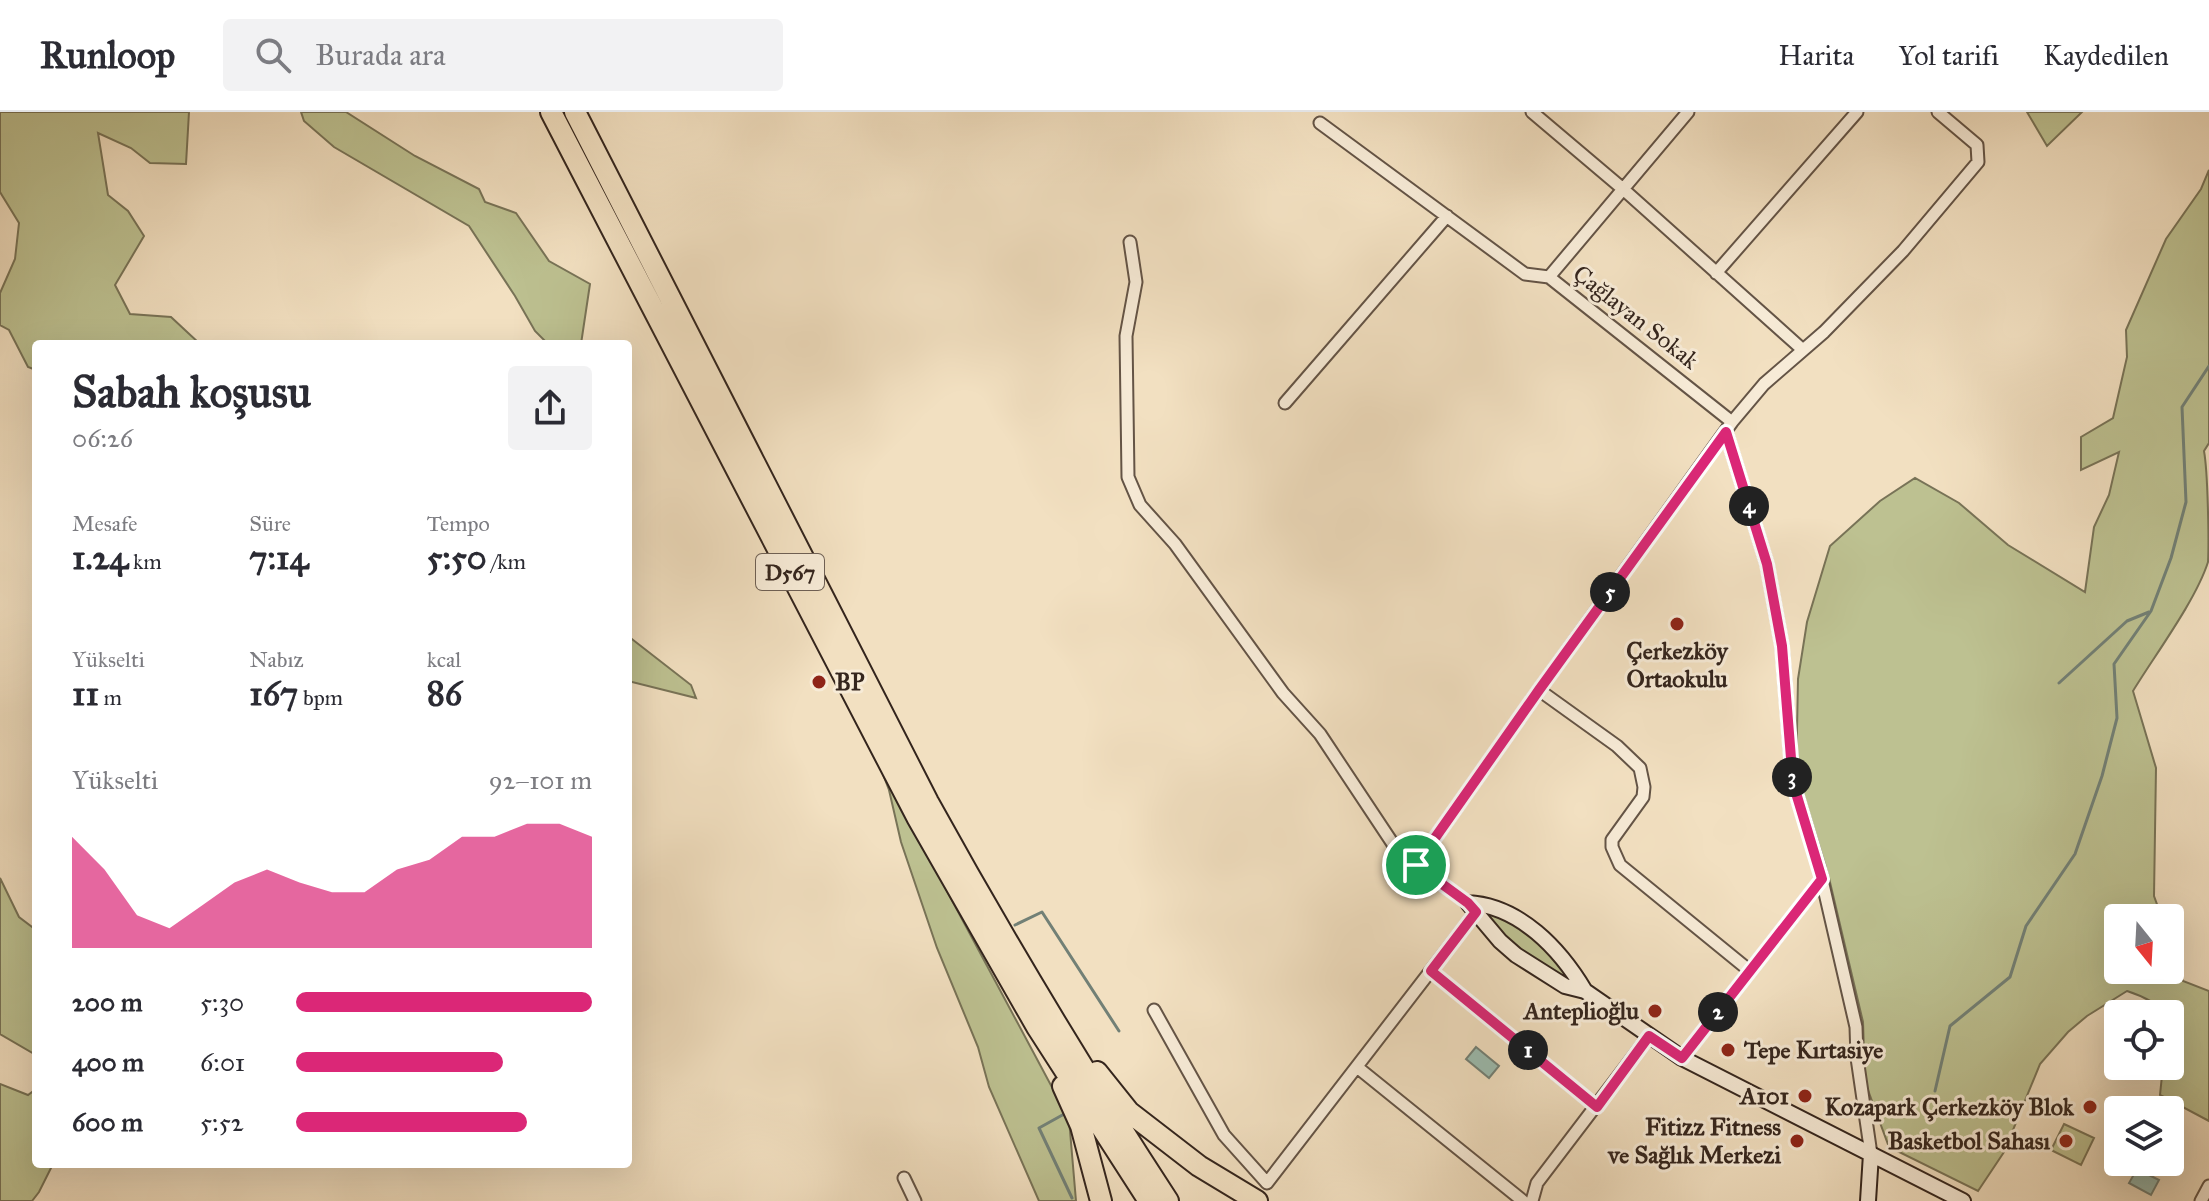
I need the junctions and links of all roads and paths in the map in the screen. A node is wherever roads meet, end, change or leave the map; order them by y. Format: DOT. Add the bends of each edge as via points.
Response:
graph roads {
  1 [pos="551,112"];
  2 [pos="575,112"];
  3 [pos="1532,112"];
  4 [pos="1688,112"];
  5 [pos="1857,112"];
  6 [pos="1938,112"];
  7 [pos="1320,123"];
  8 [pos="1623,189"];
  9 [pos="1447,216"];
  10 [pos="1130,242"];
  11 [pos="1716,273"];
  12 [pos="1549,277"];
  13 [pos="1803,350"];
  14 [pos="1285,403"];
  15 [pos="1729,427"];
  16 [pos="1539,690"];
  17 [pos="1416,865"];
  18 [pos="1822,879"];
  19 [pos="1472,907"];
  20 [pos="1431,971"];
  21 [pos="1750,971"];
  22 [pos="1585,991"];
  23 [pos="1154,1010"];
  24 [pos="1046,1023"];
  25 [pos="1649,1036"];
  26 [pos="1682,1058"];
  27 [pos="1357,1067"];
  28 [pos="1597,1107"];
  29 [pos="1871,1154"];
  30 [pos="904,1178"];
  31 [pos="2209,1186"];
  32 [pos="915,1201"];
  33 [pos="1101,1201"];
  34 [pos="1149,1201"];
  35 [pos="1168,1201"];
  36 [pos="1257,1201"];
  37 [pos="1523,1201"];
  38 [pos="1532,1201"];
  39 [pos="1868,1201"];
  40 [pos="1963,1201"];
  41 [pos="2201,1201"];
  1 -- 24 [label="highway, D567" via="917,817"];
  2 -- 24 [label="highway, D567"];
  3 -- 8 [label="street"];
  4 -- 8 [label="street, Çağlayan Sokak"];
  5 -- 11 [label="street"];
  6 -- 13 [label="street" via="1977,145 1978,162 1903,251"];
  7 -- 9 [label="street"];
  8 -- 11 [label="street"];
  8 -- 12 [label="street, Çağlayan Sokak"];
  9 -- 12 [label="street" via="1525,274"];
  9 -- 14 [label="street"];
  10 -- 17 [label="street" via="1136,282 1126,336 1128,477 1140,505 1320,734 1399,853"];
  11 -- 13 [label="street"];
  12 -- 15 [label="street, Çağlayan Sokak" via="1715,407"];
  13 -- 15 [label="street" via="1764,384"];
  15 -- 16 [label="street" via="1650,527"];
  15 -- 18 [label="street" via="1767,564 1782,646 1793,783"];
  16 -- 17 [label="street"];
  16 -- 21 [label="street" via="1640,768 1643,797 1612,840 1620,865"];
  17 -- 19 [label="street"];
  18 -- 21 [label="street"];
  18 -- 29 [label="street" via="1856,1027"];
  19 -- 20 [label="street"];
  19 -- 22 [label="street" via="1516,955 1565,986"];
  19 -- 22 [label="street" via="1480,903 1529,924 1562,956"];
  20 -- 27 [label="street"];
  20 -- 28 [label="street"];
  21 -- 26 [label="street"];
  22 -- 25 [label="street"];
  23 -- 27 [label="street" via="1224,1135 1267,1183"];
  24 -- 33 [label="highway"];
  24 -- 34 [label="highway, D567"];
  24 -- 35 [label="highway, D567"];
  24 -- 36 [label="highway" via="1129,1112 1199,1166"];
  25 -- 26 [label="street"];
  25 -- 28 [label="street"];
  26 -- 29 [label="street"];
  27 -- 37 [label="street"];
  28 -- 38 [label="street" via="1537,1183"];
  29 -- 39 [label="street"];
  29 -- 40 [label="street"];
  30 -- 32 [label="street"];
  31 -- 41 [label="street"];
}
